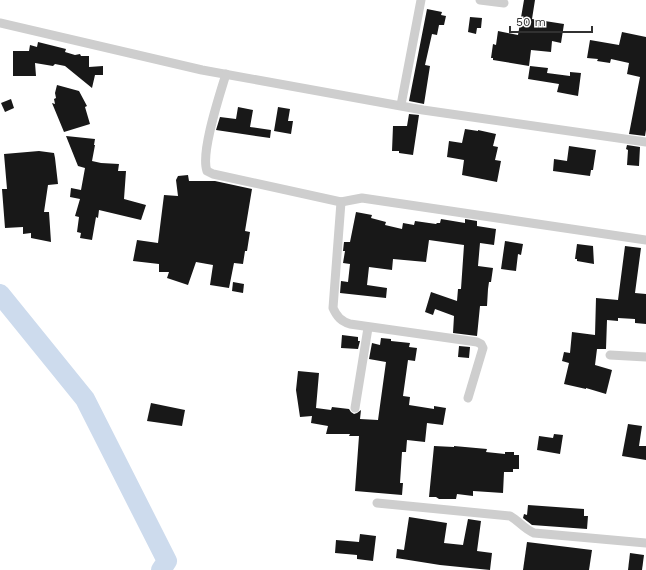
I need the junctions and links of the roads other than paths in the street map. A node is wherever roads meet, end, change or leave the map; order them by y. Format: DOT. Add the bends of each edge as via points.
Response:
graph roads {
  1 [pos="421,0"];
  2 [pos="480,0"];
  3 [pos="504,3"];
  4 [pos="0,23"];
  5 [pos="226,74"];
  6 [pos="401,105"];
  7 [pos="646,142"];
  8 [pos="341,202"];
  9 [pos="646,240"];
  10 [pos="368,328"];
  11 [pos="610,355"];
  12 [pos="646,357"];
  13 [pos="468,398"];
  14 [pos="355,408"];
  15 [pos="378,503"];
  16 [pos="646,543"];
  1 -- 6 [label="street"];
  2 -- 3 [label="street"];
  4 -- 5 [label="street"];
  5 -- 6 [label="street"];
  5 -- 8 [label="street" via="210,133 205,164 207,171"];
  6 -- 7 [label="street"];
  8 -- 9 [label="street" via="362,198"];
  8 -- 10 [label="street" via="333,308 342,322"];
  10 -- 13 [label="street" via="481,344 483,348"];
  10 -- 14 [label="street"];
  11 -- 12 [label="street"];
  15 -- 16 [label="street" via="510,516 527,530 534,532"];
}
